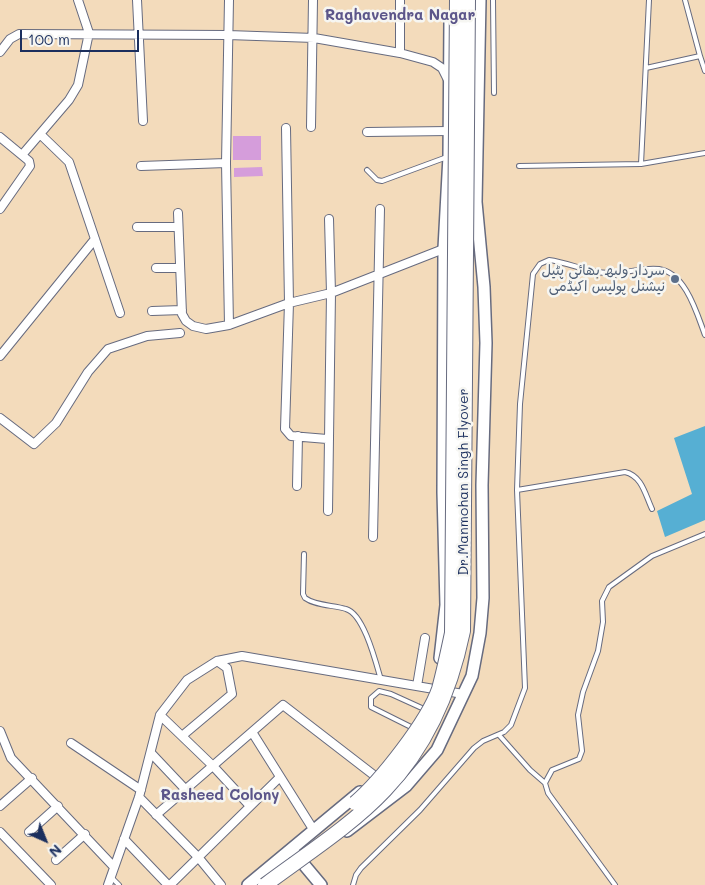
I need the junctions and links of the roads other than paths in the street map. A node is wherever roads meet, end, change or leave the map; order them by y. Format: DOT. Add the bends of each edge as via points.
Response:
graph roads {
  1 [pos="78,0"];
  2 [pos="137,0"];
  3 [pos="229,0"];
  4 [pos="313,0"];
  5 [pos="400,0"];
  6 [pos="451,0"];
  7 [pos="457,0"];
  8 [pos="468,0"];
  9 [pos="480,0"];
  10 [pos="493,0"];
  11 [pos="649,0"];
  12 [pos="685,0"];
  13 [pos="89,33"];
  14 [pos="138,34"];
  15 [pos="228,35"];
  16 [pos="314,38"];
  17 [pos="0,52"];
  18 [pos="400,53"];
  19 [pos="700,56"];
  20 [pos="646,68"];
  21 [pos="705,71"];
  22 [pos="449,82"];
  23 [pos="479,83"];
  24 [pos="494,93"];
  25 [pos="143,121"];
  26 [pos="311,127"];
  27 [pos="286,128"];
  28 [pos="449,131"];
  29 [pos="367,132"];
  30 [pos="40,134"];
  31 [pos="0,137"];
  32 [pos="705,153"];
  33 [pos="22,155"];
  34 [pos="450,156"];
  35 [pos="226,163"];
  36 [pos="641,164"];
  37 [pos="141,166"];
  38 [pos="519,166"];
  39 [pos="367,170"];
  40 [pos="0,209"];
  41 [pos="380,209"];
  42 [pos="178,213"];
  43 [pos="329,219"];
  44 [pos="137,227"];
  45 [pos="178,227"];
  46 [pos="480,237"];
  47 [pos="95,239"];
  48 [pos="444,248"];
  49 [pos="156,268"];
  50 [pos="180,268"];
  51 [pos="377,275"];
  52 [pos="331,293"];
  53 [pos="290,303"];
  54 [pos="182,310"];
  55 [pos="152,311"];
  56 [pos="120,313"];
  57 [pos="229,325"];
  58 [pos="180,333"];
  59 [pos="705,335"];
  60 [pos="0,356"];
  61 [pos="0,418"];
  62 [pos="298,436"];
  63 [pos="327,439"];
  64 [pos="297,486"];
  65 [pos="517,490"];
  66 [pos="652,509"];
  67 [pos="328,511"];
  68 [pos="705,534"];
  69 [pos="374,537"];
  70 [pos="304,554"];
  71 [pos="425,638"];
  72 [pos="217,661"];
  73 [pos="381,680"];
  74 [pos="418,686"];
  75 [pos="434,688"];
  76 [pos="463,694"];
  77 [pos="424,709"];
  78 [pos="160,715"];
  79 [pos="413,728"];
  80 [pos="0,731"];
  81 [pos="252,732"];
  82 [pos="499,735"];
  83 [pos="182,736"];
  84 [pos="71,743"];
  85 [pos="151,752"];
  86 [pos="214,766"];
  87 [pos="375,776"];
  88 [pos="280,777"];
  89 [pos="32,778"];
  90 [pos="545,783"];
  91 [pos="185,788"];
  92 [pos="140,794"];
  93 [pos="0,806"];
  94 [pos="58,806"];
  95 [pos="250,806"];
  96 [pos="156,815"];
  97 [pos="313,829"];
  98 [pos="0,832"];
  99 [pos="29,832"];
  100 [pos="85,834"];
  101 [pos="124,839"];
  102 [pos="291,849"];
  103 [pos="198,857"];
  104 [pos="56,860"];
  105 [pos="300,861"];
  106 [pos="114,867"];
  107 [pos="110,881"];
  108 [pos="51,885"];
  109 [pos="118,885"];
  110 [pos="169,885"];
  111 [pos="221,885"];
  112 [pos="248,885"];
  113 [pos="256,885"];
  114 [pos="266,885"];
  115 [pos="272,885"];
  116 [pos="321,885"];
  117 [pos="353,885"];
  118 [pos="615,885"];
  1 -- 13 [label="street"];
  2 -- 14 [label="street"];
  3 -- 15 [label="street"];
  4 -- 16 [label="street"];
  5 -- 18 [label="street"];
  6 -- 22 [label="street"];
  7 -- 113 [label="highway, Dr.Manmohan Singh Flyover, bridge" via="452,633 438,691 399,754 367,793"];
  8 -- 114 [label="highway, Dr.Manmohan Singh Flyover, bridge" via="463,631 457,661 443,702 424,736 385,790"];
  9 -- 23 [label="street"];
  10 -- 24 [label="lane"];
  11 -- 20 [label="lane"];
  12 -- 19 [label="lane"];
  13 -- 14 [label="street"];
  13 -- 17 [label="street" via="18,34"];
  13 -- 30 [label="street" via="78,85 70,100"];
  14 -- 15 [label="street"];
  14 -- 25 [label="street"];
  15 -- 16 [label="street"];
  15 -- 35 [label="street"];
  16 -- 18 [label="street"];
  16 -- 26 [label="street"];
  18 -- 22 [label="street" via="433,62 442,68"];
  19 -- 20 [label="lane"];
  19 -- 21 [label="lane"];
  20 -- 36 [label="lane"];
  22 -- 23 [label="street"];
  22 -- 28 [label="street"];
  23 -- 46 [label="street" via="476,202"];
  27 -- 53 [label="street"];
  28 -- 29 [label="street"];
  28 -- 34 [label="street"];
  30 -- 33 [label="street"];
  30 -- 47 [label="street" via="70,162"];
  31 -- 33 [label="street"];
  32 -- 36 [label="lane"];
  33 -- 40 [label="street" via="29,161 29,171"];
  34 -- 39 [label="lane" via="382,181"];
  34 -- 48 [label="street"];
  35 -- 37 [label="street"];
  35 -- 57 [label="street"];
  36 -- 38 [label="lane"];
  41 -- 51 [label="street"];
  42 -- 45 [label="street"];
  43 -- 52 [label="street"];
  44 -- 45 [label="street"];
  45 -- 50 [label="street"];
  46 -- 48 [label="street"];
  46 -- 76 [label="street" via="486,343 482,612 472,676"];
  47 -- 56 [label="street"];
  47 -- 60 [label="street"];
  48 -- 51 [label="street"];
  48 -- 75 [label="street" via="446,605 442,652"];
  49 -- 50 [label="street"];
  50 -- 54 [label="street"];
  51 -- 52 [label="street"];
  51 -- 69 [label="street"];
  52 -- 53 [label="street"];
  52 -- 63 [label="street"];
  53 -- 57 [label="street"];
  53 -- 62 [label="street" via="286,429 291,436"];
  54 -- 55 [label="street"];
  54 -- 57 [label="street" via="186,322 193,326 206,329"];
  58 -- 61 [label="street" via="147,336 108,349 88,372 56,422 34,444"];
  59 -- 65 [label="lane" via="682,286 670,273 659,269 612,273 592,271 549,260 540,264 533,274 528,318"];
  62 -- 63 [label="street"];
  62 -- 64 [label="street"];
  63 -- 67 [label="street"];
  65 -- 66 [label="lane" via="625,472 634,474"];
  65 -- 82 [label="lane" via="525,688 511,725"];
  68 -- 90 [label="lane" via="652,556 609,587 602,601 603,622 598,651 578,715 582,751 579,759 552,770"];
  70 -- 73 [label="lane" via="305,598 352,611 369,643"];
  71 -- 74 [label="street"];
  72 -- 73 [label="street" via="242,656"];
  72 -- 78 [label="street" via="187,680"];
  72 -- 83 [label="street" via="227,668 232,694"];
  73 -- 74 [label="street"];
  74 -- 75 [label="street"];
  75 -- 76 [label="street"];
  75 -- 77 [label="street"];
  76 -- 105 [label="street" via="437,750 406,786 364,820"];
  77 -- 79 [label="street"];
  77 -- 79 [label="lane" via="391,694 379,692 371,698 371,707"];
  78 -- 83 [label="street"];
  78 -- 85 [label="street"];
  79 -- 87 [label="street"];
  80 -- 89 [label="street" via="11,758"];
  81 -- 86 [label="street"];
  81 -- 87 [label="street" via="283,705"];
  81 -- 88 [label="street"];
  82 -- 90 [label="lane"];
  82 -- 117 [label="lane" via="474,748 420,810 361,868"];
  83 -- 86 [label="street"];
  84 -- 92 [label="street"];
  85 -- 91 [label="street"];
  85 -- 92 [label="street"];
  86 -- 91 [label="street"];
  86 -- 95 [label="street"];
  87 -- 97 [label="street" via="356,796"];
  88 -- 95 [label="street"];
  88 -- 97 [label="street"];
  89 -- 93 [label="street"];
  89 -- 94 [label="street"];
  90 -- 118 [label="lane" via="548,793"];
  91 -- 96 [label="street"];
  92 -- 96 [label="street"];
  92 -- 101 [label="street"];
  94 -- 99 [label="street"];
  94 -- 100 [label="street"];
  95 -- 103 [label="street"];
  96 -- 103 [label="street"];
  97 -- 102 [label="street"];
  98 -- 108 [label="street"];
  100 -- 104 [label="street"];
  100 -- 106 [label="street"];
  101 -- 106 [label="street"];
  101 -- 110 [label="street"];
  102 -- 105 [label="street"];
  102 -- 112 [label="street"];
  103 -- 110 [label="street"];
  103 -- 111 [label="street"];
  105 -- 115 [label="street"];
  105 -- 116 [label="street"];
  106 -- 107 [label="street"];
  107 -- 109 [label="lane"];
}
